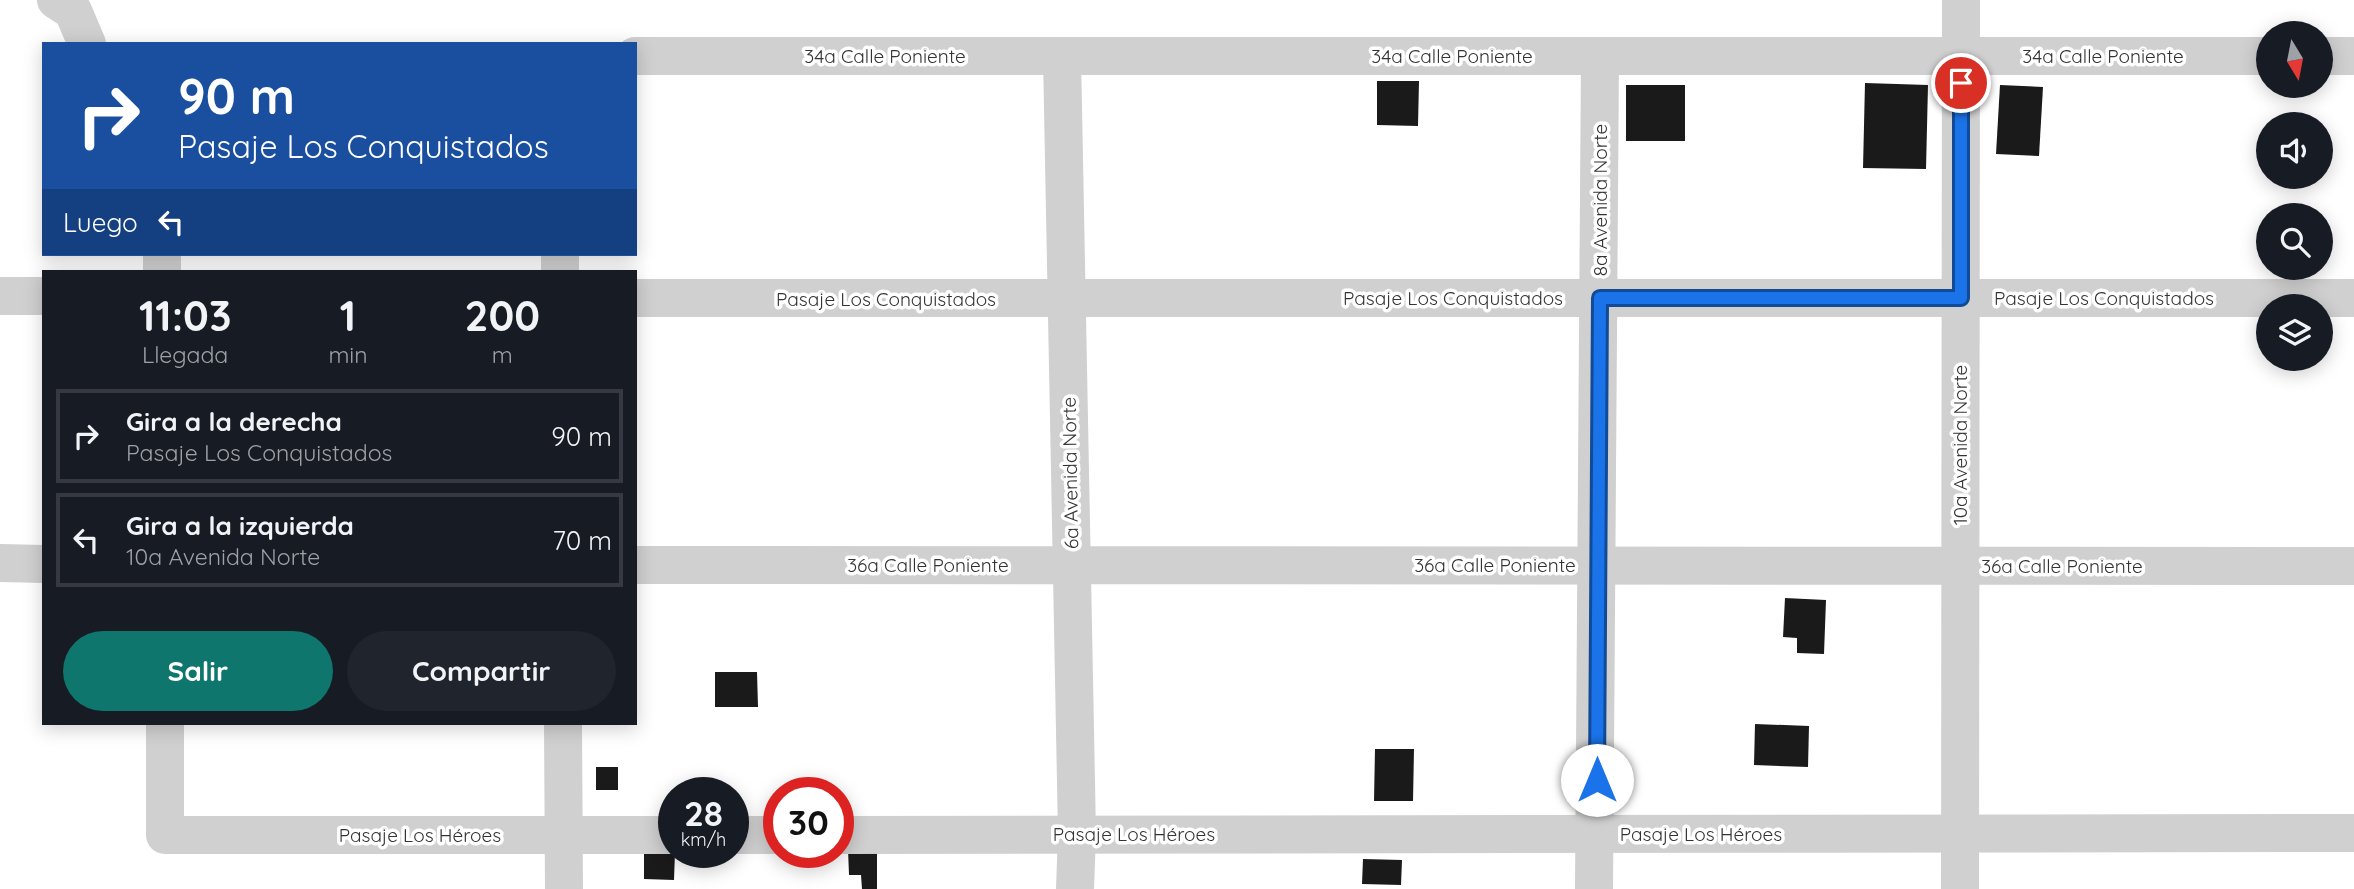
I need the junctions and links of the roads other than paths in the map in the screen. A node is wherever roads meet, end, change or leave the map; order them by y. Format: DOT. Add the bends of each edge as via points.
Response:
graph roads {
  1 [pos="57,0"];
  2 [pos="1961,0"];
  3 [pos="86,42"];
  4 [pos="1600,56"];
  5 [pos="1961,56"];
  6 [pos="2256,56"];
  7 [pos="2333,56"];
  8 [pos="2354,56"];
  9 [pos="637,57"];
  10 [pos="1062,57"];
  11 [pos="0,296"];
  12 [pos="42,296"];
  13 [pos="1600,298"];
  14 [pos="1961,298"];
  15 [pos="2354,298"];
  16 [pos="637,299"];
  17 [pos="1067,299"];
  18 [pos="0,563"];
  19 [pos="42,564"];
  20 [pos="637,565"];
  21 [pos="1072,565"];
  22 [pos="1598,565"];
  23 [pos="1960,566"];
  24 [pos="2354,566"];
  25 [pos="164,725"];
  26 [pos="563,725"];
  27 [pos="2354,833"];
  28 [pos="1077,834"];
  29 [pos="1597,834"];
  30 [pos="1960,834"];
  31 [pos="564,835"];
  32 [pos="658,835"];
  33 [pos="854,835"];
  34 [pos="564,889"];
  35 [pos="1075,889"];
  36 [pos="1594,889"];
  37 [pos="1960,889"];
  1 -- 3 [label="street" via="73,11"];
  2 -- 5 [label="street, 10a Avenida Norte"];
  4 -- 5 [label="street, 34a Calle Poniente"];
  4 -- 10 [label="street, 34a Calle Poniente"];
  4 -- 13 [label="street, 8a Avenida Norte"];
  5 -- 6 [label="street, 34a Calle Poniente"];
  5 -- 14 [label="street, 10a Avenida Norte"];
  7 -- 8 [label="street"];
  9 -- 10 [label="street, 34a Calle Poniente"];
  10 -- 17 [label="street, 6a Avenida Norte"];
  11 -- 12 [label="street"];
  13 -- 14 [label="street, Pasaje Los Conquistados"];
  13 -- 17 [label="street, Pasaje Los Conquistados"];
  13 -- 22 [label="street, 8a Avenida Norte"];
  14 -- 15 [label="street, Pasaje Los Conquistados"];
  14 -- 23 [label="street, 10a Avenida Norte"];
  16 -- 17 [label="street, Pasaje Los Conquistados"];
  17 -- 21 [label="street, 6a Avenida Norte"];
  18 -- 19 [label="street"];
  20 -- 21 [label="street, 36a Calle Poniente"];
  21 -- 22 [label="street, 36a Calle Poniente"];
  21 -- 28 [label="street, 6a Avenida Norte"];
  22 -- 23 [label="street, 36a Calle Poniente"];
  22 -- 29 [label="street, 8a Avenida Norte"];
  23 -- 24 [label="street, 36a Calle Poniente"];
  23 -- 30 [label="street, 10a Avenida Norte"];
  25 -- 31 [label="street, Pasaje Los Héroes" via="165,835"];
  26 -- 31 [label="street"];
  27 -- 30 [label="street, Pasaje Los Héroes"];
  28 -- 29 [label="street, Pasaje Los Héroes"];
  28 -- 33 [label="street, Pasaje Los Héroes"];
  28 -- 35 [label="street, 6a Avenida Norte"];
  29 -- 30 [label="street, Pasaje Los Héroes"];
  29 -- 36 [label="street, 8a Avenida Norte"];
  30 -- 37 [label="street, 10a Avenida Norte"];
  31 -- 32 [label="street, Pasaje Los Héroes"];
  31 -- 34 [label="street"];
}
